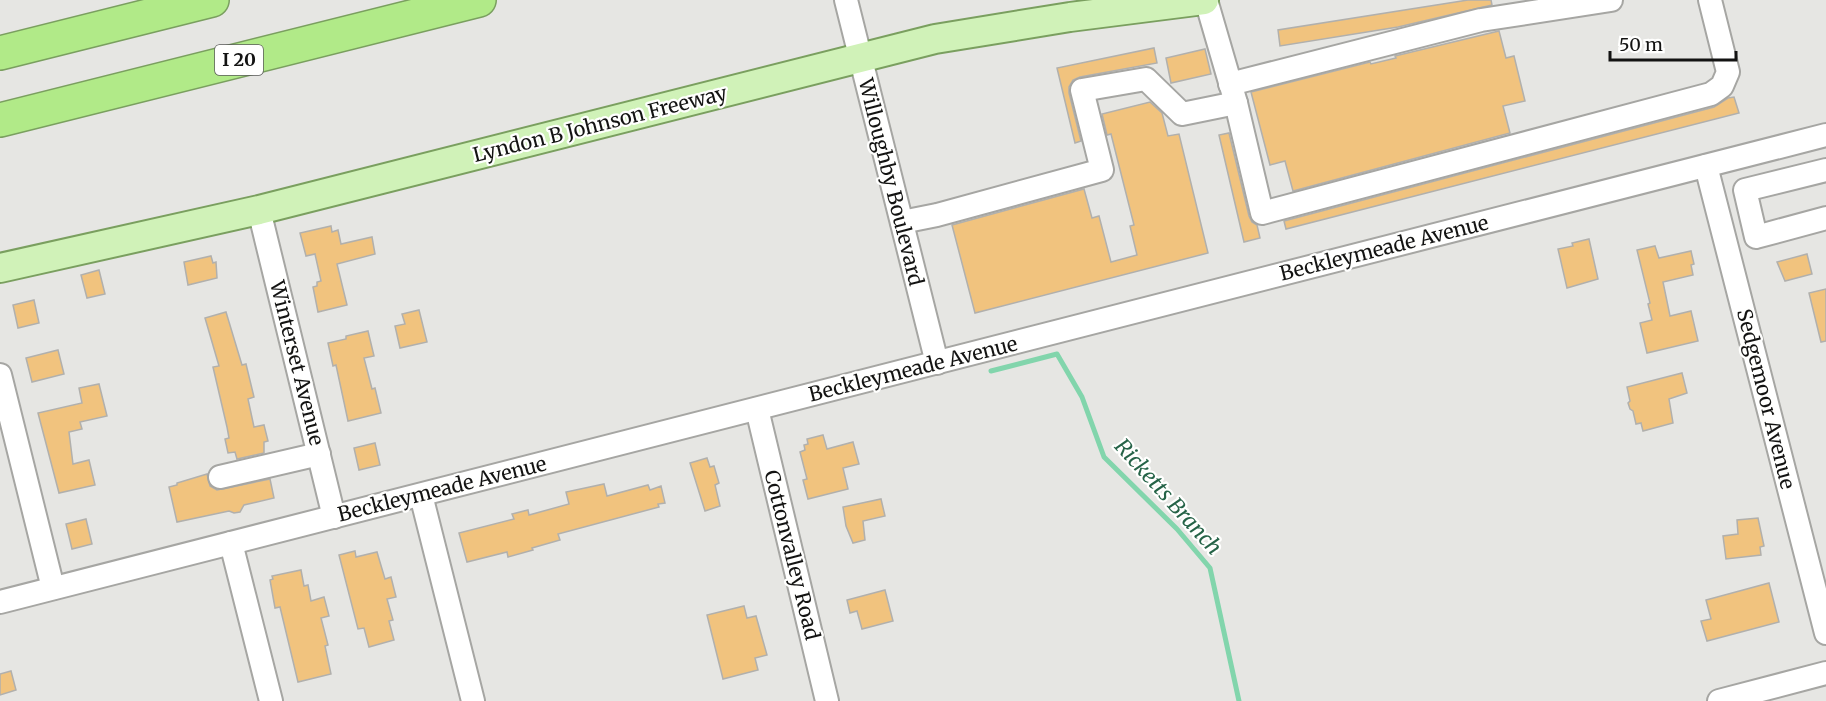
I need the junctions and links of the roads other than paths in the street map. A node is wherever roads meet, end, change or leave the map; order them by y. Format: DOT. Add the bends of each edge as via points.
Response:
graph roads {
  1 [pos="212,0"];
  2 [pos="479,0"];
  3 [pos="846,0"];
  4 [pos="1205,0"];
  5 [pos="1611,0"];
  6 [pos="1710,0"];
  7 [pos="0,53"];
  8 [pos="860,58"];
  9 [pos="1233,94"];
  10 [pos="0,120"];
  11 [pos="1826,135"];
  12 [pos="1706,166"];
  13 [pos="1826,170"];
  14 [pos="1749,207"];
  15 [pos="259,210"];
  16 [pos="1719,215"];
  17 [pos="1826,218"];
  18 [pos="902,222"];
  19 [pos="0,268"];
  20 [pos="937,363"];
  21 [pos="0,375"];
  22 [pos="757,409"];
  23 [pos="319,454"];
  24 [pos="220,477"];
  25 [pos="421,495"];
  26 [pos="334,517"];
  27 [pos="231,543"];
  28 [pos="53,588"];
  29 [pos="0,602"];
  30 [pos="1826,633"];
  31 [pos="1826,673"];
  32 [pos="271,701"];
  33 [pos="473,701"];
  34 [pos="827,701"];
  35 [pos="1719,701"];
  1 -- 7 [label="highway"];
  2 -- 10 [label="highway, I 20"];
  3 -- 8 [label="street, Willoughby Boulevard"];
  4 -- 8 [label="main road, Lyndon B Johnson Freeway" via="935,39"];
  4 -- 9 [label="street"];
  5 -- 9 [label="street" via="1481,20"];
  6 -- 9 [label="street" via="1728,72 1722,86 1711,94 1262,213"];
  8 -- 15 [label="main road, Lyndon B Johnson Freeway"];
  8 -- 18 [label="street, Willoughby Boulevard"];
  9 -- 18 [label="street" via="1182,114 1146,79 1082,90 1102,170"];
  11 -- 12 [label="street, Beckleymeade Avenue"];
  12 -- 16 [label="street, Sedgemoor Avenue"];
  12 -- 20 [label="street, Beckleymeade Avenue"];
  13 -- 14 [label="street" via="1745,190"];
  14 -- 16 [label="street"];
  14 -- 17 [label="street" via="1756,237"];
  15 -- 19 [label="main road, Lyndon B Johnson Freeway"];
  15 -- 23 [label="street, Winterset Avenue"];
  16 -- 30 [label="street, Sedgemoor Avenue"];
  18 -- 20 [label="street, Willoughby Boulevard"];
  20 -- 22 [label="street, Beckleymeade Avenue"];
  21 -- 28 [label="street"];
  22 -- 25 [label="street, Beckleymeade Avenue"];
  22 -- 34 [label="street, Cottonvalley Road"];
  23 -- 24 [label="street"];
  23 -- 26 [label="street, Winterset Avenue"];
  25 -- 26 [label="street, Beckleymeade Avenue"];
  25 -- 33 [label="street"];
  26 -- 27 [label="street, Beckleymeade Avenue"];
  27 -- 28 [label="street, Beckleymeade Avenue"];
  27 -- 32 [label="street"];
  28 -- 29 [label="street, Beckleymeade Avenue"];
  31 -- 35 [label="street"];
}
